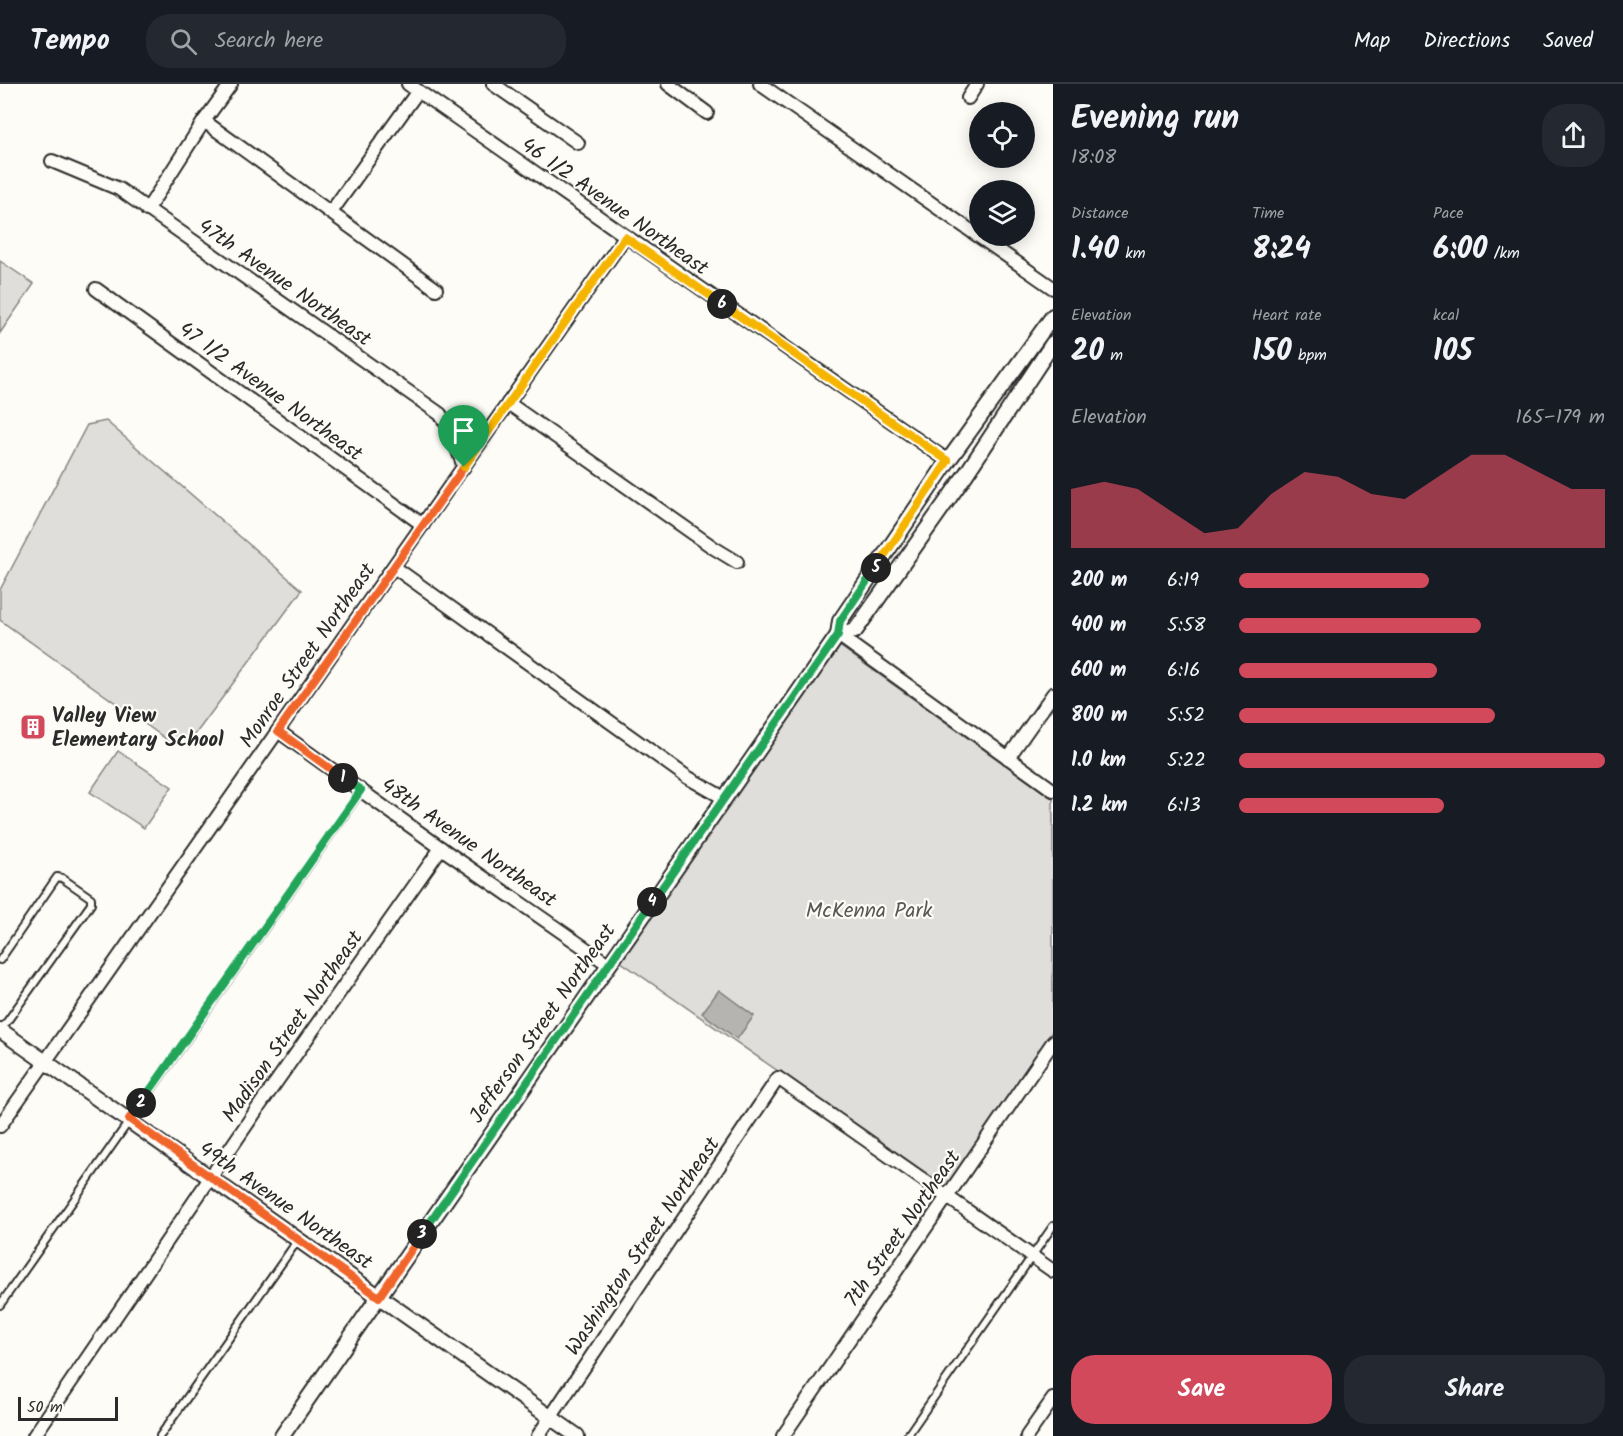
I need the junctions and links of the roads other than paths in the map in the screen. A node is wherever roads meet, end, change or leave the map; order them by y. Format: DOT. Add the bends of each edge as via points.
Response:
graph roads {
  1 [pos="231,84"];
  2 [pos="493,84"];
  3 [pos="668,84"];
  4 [pos="760,84"];
  5 [pos="977,84"];
  6 [pos="413,87"];
  7 [pos="968,98"];
  8 [pos="707,113"];
  9 [pos="204,121"];
  10 [pos="578,143"];
  11 [pos="52,161"];
  12 [pos="147,210"];
  13 [pos="331,212"];
  14 [pos="625,237"];
  15 [pos="1053,288"];
  16 [pos="96,289"];
  17 [pos="436,289"];
  18 [pos="1053,316"];
  19 [pos="1053,343"];
  20 [pos="508,403"];
  21 [pos="948,461"];
  22 [pos="464,467"];
  23 [pos="423,525"];
  24 [pos="737,562"];
  25 [pos="394,567"];
  26 [pos="838,635"];
  27 [pos="1053,694"];
  28 [pos="278,731"];
  29 [pos="1008,758"];
  30 [pos="361,790"];
  31 [pos="1053,790"];
  32 [pos="724,798"];
  33 [pos="441,848"];
  34 [pos="0,960"];
  35 [pos="608,964"];
  36 [pos="0,1030"];
  37 [pos="1053,1042"];
  38 [pos="46,1062"];
  39 [pos="129,1119"];
  40 [pos="0,1126"];
  41 [pos="211,1177"];
  42 [pos="948,1197"];
  43 [pos="1053,1226"];
  44 [pos="298,1240"];
  45 [pos="1032,1256"];
  46 [pos="1053,1271"];
  47 [pos="379,1297"];
  48 [pos="0,1305"];
  49 [pos="1053,1399"];
  50 [pos="551,1418"];
  51 [pos="34,1436"];
  52 [pos="160,1436"];
  53 [pos="282,1436"];
  54 [pos="538,1436"];
  55 [pos="577,1436"];
  56 [pos="783,1436"];
  57 [pos="907,1436"];
  58 [pos="1027,1436"];
  1 -- 9 [label="street"];
  2 -- 10 [label="street"];
  3 -- 8 [label="street"];
  4 -- 15 [label="street"];
  5 -- 7 [label="street"];
  6 -- 13 [label="street"];
  6 -- 14 [label="street, 46 1/2 Avenue Northeast"];
  9 -- 12 [label="street"];
  9 -- 13 [label="street"];
  11 -- 12 [label="street, 47th Avenue Northeast" via="119,189"];
  12 -- 22 [label="street, 47th Avenue Northeast" via="440,414"];
  13 -- 17 [label="street"];
  14 -- 20 [label="street, Monroe Street Northeast"];
  14 -- 21 [label="street, 46 1/2 Avenue Northeast"];
  16 -- 23 [label="street, 47 1/2 Avenue Northeast"];
  18 -- 21 [label="street, Jefferson Street Northeast"];
  19 -- 26 [label="street, Jefferson Street Northeast" via="855,631"];
  20 -- 22 [label="street, Monroe Street Northeast"];
  20 -- 24 [label="street"];
  21 -- 26 [label="street, Jefferson Street Northeast" via="840,621"];
  22 -- 23 [label="street, Monroe Street Northeast"];
  23 -- 25 [label="street, Monroe Street Northeast"];
  25 -- 28 [label="street, Monroe Street Northeast"];
  25 -- 32 [label="street" via="687,777"];
  26 -- 29 [label="street"];
  26 -- 32 [label="street, Jefferson Street Northeast"];
  27 -- 29 [label="street"];
  28 -- 30 [label="street, 48th Avenue Northeast"];
  28 -- 38 [label="street, Monroe Street Northeast"];
  29 -- 31 [label="street"];
  30 -- 33 [label="street, 48th Avenue Northeast"];
  30 -- 39 [label="lane"];
  32 -- 35 [label="street, Jefferson Street Northeast"];
  33 -- 35 [label="street, 48th Avenue Northeast"];
  33 -- 41 [label="street, Madison Street Northeast"];
  34 -- 36 [label="lane" via="57,877 91,898 91,904"];
  35 -- 47 [label="street, Jefferson Street Northeast"];
  36 -- 38 [label="street, 49th Avenue Northeast"];
  37 -- 42 [label="street, 7th Street Northeast"];
  38 -- 39 [label="street, 49th Avenue Northeast"];
  38 -- 40 [label="street, Monroe Street Northeast"];
  39 -- 41 [label="street, 49th Avenue Northeast"];
  39 -- 48 [label="lane"];
  41 -- 44 [label="street, 49th Avenue Northeast"];
  41 -- 51 [label="street, Madison Street Northeast"];
  42 -- 45 [label="street"];
  42 -- 50 [label="street, Washington Street Northeast" via="778,1078"];
  42 -- 56 [label="street, 7th Street Northeast"];
  43 -- 45 [label="lane"];
  44 -- 47 [label="street, 49th Avenue Northeast"];
  44 -- 52 [label="lane"];
  45 -- 46 [label="street"];
  45 -- 57 [label="lane"];
  47 -- 50 [label="street, 49th Avenue Northeast"];
  47 -- 53 [label="street, Jefferson Street Northeast"];
  49 -- 58 [label="street"];
  50 -- 54 [label="street, Washington Street Northeast"];
  50 -- 55 [label="street, 49th Avenue Northeast"];
}
